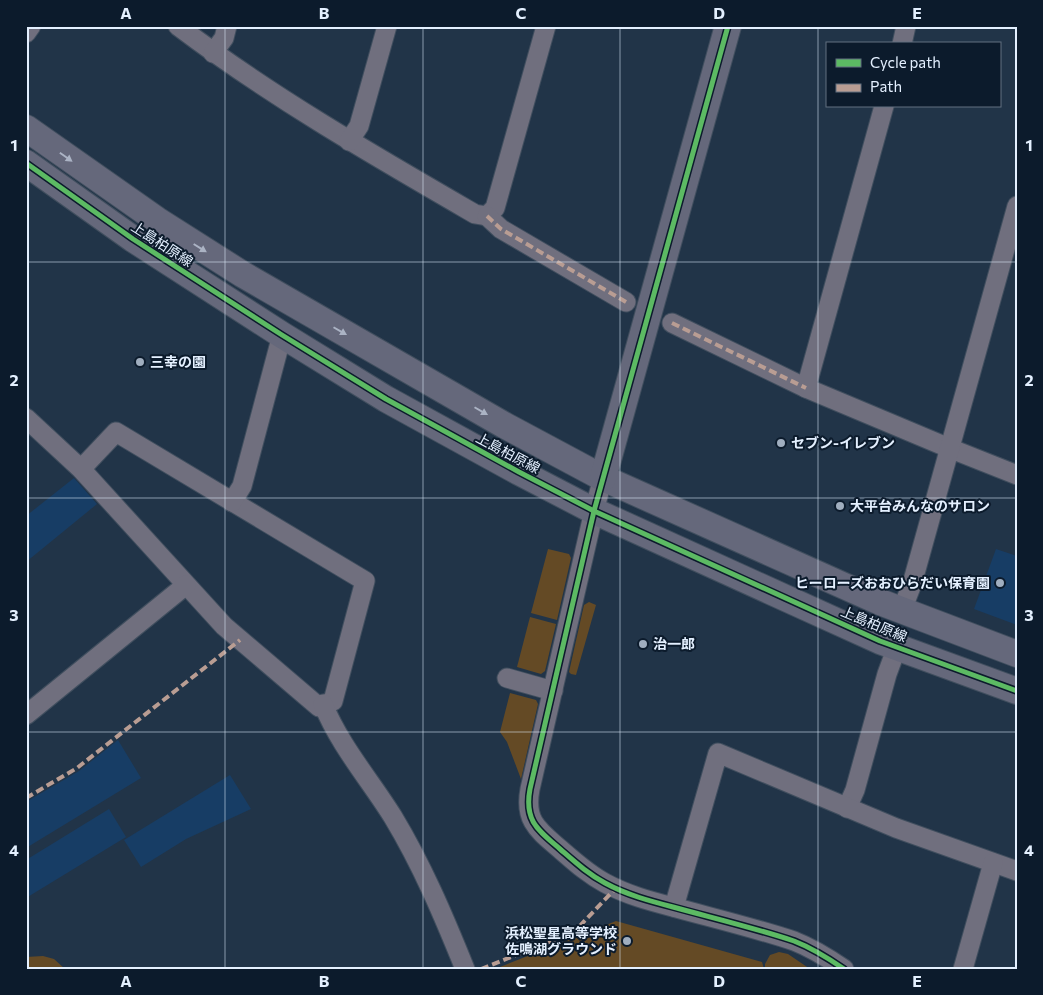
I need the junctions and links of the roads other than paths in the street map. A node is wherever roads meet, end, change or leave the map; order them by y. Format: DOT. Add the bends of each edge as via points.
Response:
graph roads {
  1 [pos="32,26"];
  2 [pos="178,26"];
  3 [pos="228,26"];
  4 [pos="387,26"];
  5 [pos="546,26"];
  6 [pos="728,26"];
  7 [pos="906,26"];
  8 [pos="26,33"];
  9 [pos="902,42"];
  10 [pos="213,53"];
  11 [pos="883,108"];
  12 [pos="26,128"];
  13 [pos="349,141"];
  14 [pos="26,163"];
  15 [pos="1017,206"];
  16 [pos="487,216"];
  17 [pos="626,302"];
  18 [pos="672,323"];
  19 [pos="282,335"];
  20 [pos="806,388"];
  21 [pos="26,418"];
  22 [pos="949,448"];
  23 [pos="81,468"];
  24 [pos="1017,474"];
  25 [pos="603,478"];
  26 [pos="232,502"];
  27 [pos="594,511"];
  28 [pos="186,586"];
  29 [pos="902,610"];
  30 [pos="897,647"];
  31 [pos="1017,654"];
  32 [pos="507,678"];
  33 [pos="553,691"];
  34 [pos="1017,691"];
  35 [pos="323,704"];
  36 [pos="26,715"];
  37 [pos="848,808"];
  38 [pos="993,863"];
  39 [pos="1017,871"];
  40 [pos="674,907"];
  41 [pos="465,969"];
  42 [pos="844,969"];
  43 [pos="962,969"];
  1 -- 8 [label="street"];
  2 -- 10 [label="street"];
  3 -- 10 [label="street"];
  4 -- 13 [label="street" via="359,126"];
  5 -- 16 [label="street" via="495,208"];
  6 -- 25 [label="street"];
  7 -- 9 [label="street"];
  10 -- 13 [label="street"];
  11 -- 20 [label="street"];
  12 -- 25 [label="street, 上島柏原線, one-way" via="157,220 242,274 504,425"];
  13 -- 16 [label="street" via="475,214"];
  14 -- 19 [label="street, 上島柏原線" via="133,239"];
  15 -- 22 [label="street"];
  16 -- 17 [label="street" via="501,229"];
  18 -- 20 [label="street"];
  19 -- 26 [label="street" via="242,486"];
  19 -- 27 [label="street, 上島柏原線" via="423,420"];
  20 -- 22 [label="street"];
  21 -- 23 [label="street"];
  22 -- 24 [label="street"];
  22 -- 29 [label="street"];
  23 -- 26 [label="street" via="116,432"];
  23 -- 28 [label="street"];
  25 -- 27 [label="street"];
  25 -- 29 [label="street, 上島柏原線"];
  26 -- 35 [label="street" via="365,581 333,701"];
  27 -- 30 [label="street, 上島柏原線"];
  27 -- 33 [label="street"];
  28 -- 35 [label="street" via="241,642 319,706"];
  28 -- 36 [label="street"];
  29 -- 31 [label="street, 上島柏原線"];
  30 -- 34 [label="street, 上島柏原線"];
  30 -- 37 [label="street"];
  32 -- 33 [label="street"];
  33 -- 40 [label="street" via="528,800 533,822 539,831 588,873 626,893"];
  35 -- 41 [label="street" via="331,725 393,817 413,854 442,910"];
  37 -- 38 [label="street"];
  37 -- 40 [label="street" via="718,753"];
  38 -- 39 [label="street"];
  38 -- 43 [label="street"];
  40 -- 42 [label="street" via="796,942"];
}
